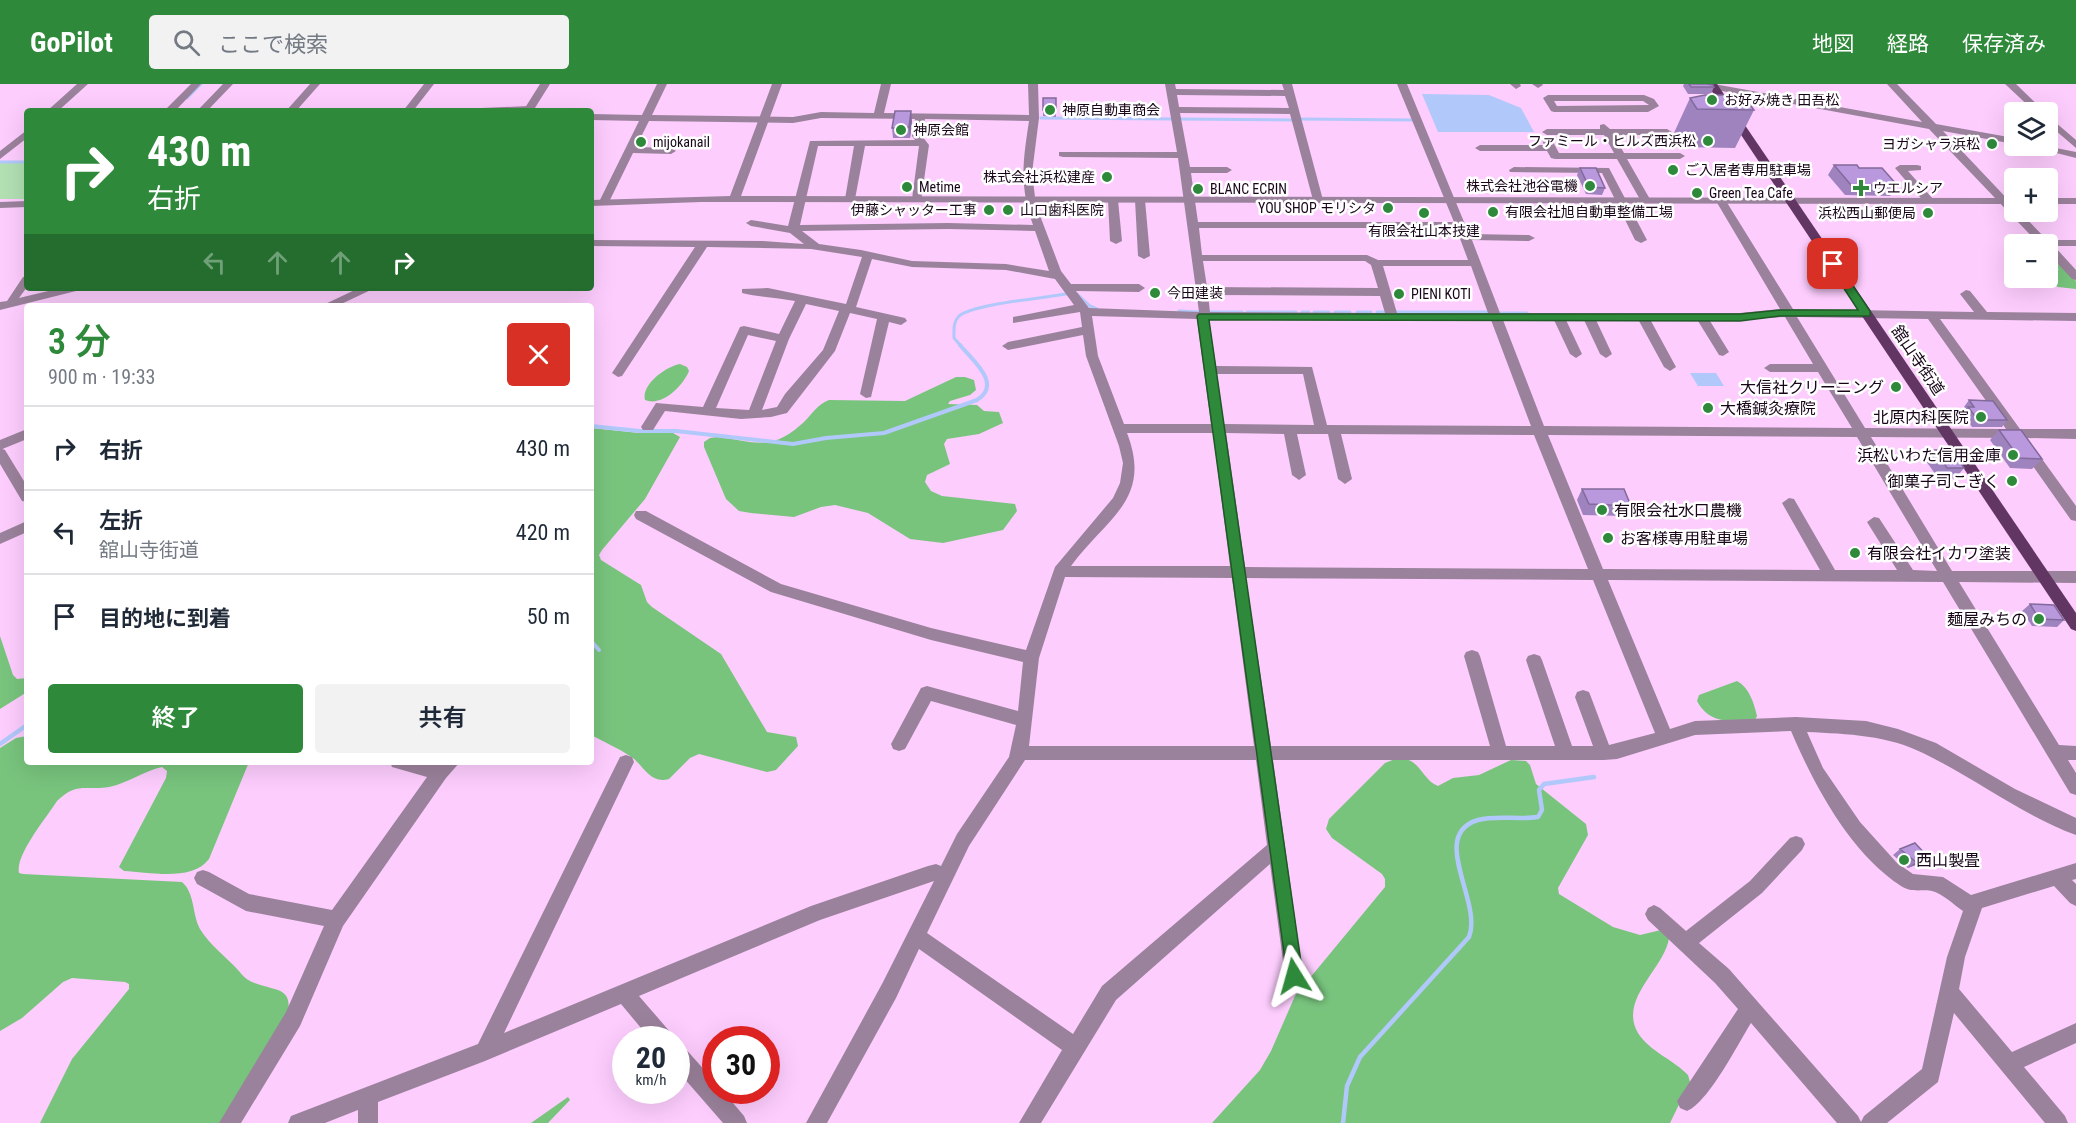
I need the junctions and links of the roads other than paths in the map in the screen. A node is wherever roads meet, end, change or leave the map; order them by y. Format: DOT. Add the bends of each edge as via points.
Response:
graph roads {
  1 [pos="83,84"];
  2 [pos="196,84"];
  3 [pos="228,84"];
  4 [pos="315,84"];
  5 [pos="429,84"];
  6 [pos="545,84"];
  7 [pos="662,84"];
  8 [pos="777,84"];
  9 [pos="886,84"];
  10 [pos="1033,84"];
  11 [pos="1402,84"];
  12 [pos="1892,84"];
  13 [pos="2010,84"];
  14 [pos="1710,85"];
  15 [pos="1171,88"];
  16 [pos="1288,88"];
  17 [pos="1587,98"];
  18 [pos="2029,102"];
  19 [pos="55,108"];
  20 [pos="173,108"];
  21 [pos="205,108"];
  22 [pos="294,108"];
  23 [pos="410,108"];
  24 [pos="533,108"];
  25 [pos="1593,109"];
  26 [pos="1174,110"];
  27 [pos="1294,111"];
  28 [pos="878,116"];
  29 [pos="594,117"];
  30 [pos="920,117"];
  31 [pos="645,118"];
  32 [pos="1034,118"];
  33 [pos="764,119"];
  34 [pos="1725,120"];
  35 [pos="1736,120"];
  36 [pos="1932,126"];
  37 [pos="2058,128"];
  38 [pos="1607,132"];
  39 [pos="1667,132"];
  40 [pos="24,136"];
  41 [pos="2004,139"];
  42 [pos="1548,140"];
  43 [pos="860,143"];
  44 [pos="922,143"];
  45 [pos="2076,145"];
  46 [pos="1480,148"];
  47 [pos="630,150"];
  48 [pos="671,151"];
  49 [pos="2058,151"];
  50 [pos="1063,154"];
  51 [pos="1183,155"];
  52 [pos="2076,155"];
  53 [pos="0,156"];
  54 [pos="1621,156"];
  55 [pos="1680,156"];
  56 [pos="1917,168"];
  57 [pos="1185,170"];
  58 [pos="1227,170"];
  59 [pos="1514,170"];
  60 [pos="2004,196"];
  61 [pos="734,199"];
  62 [pos="800,199"];
  63 [pos="850,199"];
  64 [pos="917,199"];
  65 [pos="1031,199"];
  66 [pos="1113,200"];
  67 [pos="1140,200"];
  68 [pos="1190,200"];
  69 [pos="1318,200"];
  70 [pos="1450,200"];
  71 [pos="1620,201"];
  72 [pos="1646,201"];
  73 [pos="1721,201"];
  74 [pos="1790,201"];
  75 [pos="1929,201"];
  76 [pos="2004,201"];
  77 [pos="2058,201"];
  78 [pos="2076,201"];
  79 [pos="604,202"];
  80 [pos="24,204"];
  81 [pos="594,204"];
  82 [pos="0,205"];
  83 [pos="2027,222"];
  84 [pos="751,223"];
  85 [pos="1193,225"];
  86 [pos="1040,228"];
  87 [pos="793,229"];
  88 [pos="1462,231"];
  89 [pos="2037,234"];
  90 [pos="1529,238"];
  91 [pos="1641,240"];
  92 [pos="1116,242"];
  93 [pos="594,243"];
  94 [pos="2076,243"];
  95 [pos="703,244"];
  96 [pos="2058,244"];
  97 [pos="812,245"];
  98 [pos="868,255"];
  99 [pos="1144,256"];
  100 [pos="1197,258"];
  101 [pos="2058,258"];
  102 [pos="1376,263"];
  103 [pos="1474,263"];
  104 [pos="1058,276"];
  105 [pos="2076,277"];
  106 [pos="24,283"];
  107 [pos="1139,288"];
  108 [pos="1068,290"];
  109 [pos="62,291"];
  110 [pos="362,291"];
  111 [pos="746,291"];
  112 [pos="1202,291"];
  113 [pos="58,292"];
  114 [pos="1384,292"];
  115 [pos="1966,294"];
  116 [pos="802,299"];
  117 [pos="56,303"];
  118 [pos="334,303"];
  119 [pos="6,304"];
  120 [pos="848,308"];
  121 [pos="1084,310"];
  122 [pos="1789,313"];
  123 [pos="1866,314"];
  124 [pos="1204,316"];
  125 [pos="1932,316"];
  126 [pos="1984,316"];
  127 [pos="884,317"];
  128 [pos="1392,317"];
  129 [pos="1496,317"];
  130 [pos="1558,317"];
  131 [pos="1588,317"];
  132 [pos="1643,317"];
  133 [pos="1702,317"];
  134 [pos="2076,317"];
  135 [pos="1017,320"];
  136 [pos="901,321"];
  137 [pos="1088,330"];
  138 [pos="783,339"];
  139 [pos="1008,346"];
  140 [pos="1723,352"];
  141 [pos="1576,354"];
  142 [pos="1606,354"];
  143 [pos="1670,367"];
  144 [pos="1770,368"];
  145 [pos="1822,368"];
  146 [pos="1210,370"];
  147 [pos="618,373"];
  148 [pos="866,394"];
  149 [pos="708,411"];
  150 [pos="754,413"];
  151 [pos="648,427"];
  152 [pos="1119,428"];
  153 [pos="1218,429"];
  154 [pos="1290,429"];
  155 [pos="1327,429"];
  156 [pos="1539,430"];
  157 [pos="1860,432"];
  158 [pos="1946,432"];
  159 [pos="2015,432"];
  160 [pos="2076,434"];
  161 [pos="24,435"];
  162 [pos="0,445"];
  163 [pos="0,453"];
  164 [pos="1299,475"];
  165 [pos="1345,479"];
  166 [pos="24,491"];
  167 [pos="1789,503"];
  168 [pos="640,515"];
  169 [pos="2076,516"];
  170 [pos="1874,522"];
  171 [pos="24,527"];
  172 [pos="0,539"];
  173 [pos="1060,571"];
  174 [pos="1238,572"];
  175 [pos="1598,574"];
  176 [pos="1948,576"];
  177 [pos="2043,576"];
  178 [pos="1832,577"];
  179 [pos="1909,577"];
  180 [pos="2076,577"];
  181 [pos="2076,625"];
  182 [pos="1472,656"];
  183 [pos="1031,658"];
  184 [pos="1534,660"];
  185 [pos="1584,697"];
  186 [pos="1024,720"];
  187 [pos="1796,724"];
  188 [pos="1666,736"];
  189 [pos="899,744"];
  190 [pos="2054,752"];
  191 [pos="1019,753"];
  192 [pos="1263,753"];
  193 [pos="1500,753"];
  194 [pos="1566,753"];
  195 [pos="1604,753"];
  196 [pos="2076,753"];
  197 [pos="626,762"];
  198 [pos="427,765"];
  199 [pos="446,767"];
  200 [pos="2076,788"];
  201 [pos="2076,827"];
  202 [pos="1796,844"];
  203 [pos="1277,852"];
  204 [pos="2076,871"];
  205 [pos="946,876"];
  206 [pos="2057,877"];
  207 [pos="203,878"];
  208 [pos="2076,897"];
  209 [pos="1974,907"];
  210 [pos="1654,914"];
  211 [pos="336,920"];
  212 [pos="916,936"];
  213 [pos="1686,942"];
  214 [pos="1294,976"];
  215 [pos="1949,992"];
  216 [pos="624,993"];
  217 [pos="1752,1011"];
  218 [pos="652,1026"];
  219 [pos="2076,1033"];
  220 [pos="1076,1048"];
  221 [pos="485,1051"];
  222 [pos="2009,1065"];
  223 [pos="690,1069"];
  224 [pos="368,1096"];
  225 [pos="1687,1101"];
  226 [pos="229,1123"];
  227 [pos="298,1123"];
  228 [pos="368,1123"];
  229 [pos="737,1123"];
  230 [pos="816,1123"];
  231 [pos="1029,1123"];
  232 [pos="1851,1123"];
  233 [pos="1871,1123"];
  234 [pos="2058,1123"];
  1 -- 19 [label="street"];
  2 -- 20 [label="street"];
  3 -- 21 [label="street"];
  4 -- 22 [label="street"];
  5 -- 23 [label="street"];
  6 -- 24 [label="street"];
  7 -- 31 [label="street"];
  8 -- 33 [label="street"];
  9 -- 28 [label="street"];
  10 -- 32 [label="street"];
  11 -- 70 [label="street"];
  12 -- 36 [label="street"];
  13 -- 18 [label="street"];
  14 -- 35 [label="main road, 舘山寺街道"];
  14 -- 36 [label="street"];
  15 -- 16 [label="street"];
  15 -- 26 [label="street"];
  16 -- 27 [label="street"];
  17 -- 25 [label="street"];
  17 -- 25 [label="street" via="1548,98 1554,109"];
  17 -- 25 [label="street" via="1644,98 1654,106"];
  25 -- 38 [label="street"];
  26 -- 27 [label="street"];
  26 -- 51 [label="street"];
  27 -- 69 [label="street"];
  28 -- 30 [label="street"];
  28 -- 33 [label="street"];
  29 -- 31 [label="street"];
  30 -- 32 [label="street"];
  30 -- 44 [label="street" via="917,136"];
  31 -- 33 [label="street"];
  31 -- 47 [label="street"];
  32 -- 65 [label="street" via="1027,173"];
  33 -- 61 [label="street"];
  34 -- 35 [label="street"];
  35 -- 74 [label="main road, 舘山寺街道"];
  36 -- 41 [label="street"];
  36 -- 60 [label="street"];
  37 -- 45 [label="street"];
  38 -- 39 [label="street"];
  38 -- 42 [label="street"];
  38 -- 54 [label="street"];
  40 -- 53 [label="street"];
  42 -- 46 [label="street"];
  42 -- 54 [label="street" via="1555,156"];
  43 -- 44 [label="street"];
  43 -- 62 [label="street" via="814,143"];
  43 -- 63 [label="street"];
  44 -- 64 [label="street"];
  47 -- 48 [label="street"];
  47 -- 79 [label="street"];
  49 -- 52 [label="street"];
  50 -- 51 [label="street"];
  51 -- 57 [label="street"];
  54 -- 55 [label="street"];
  54 -- 72 [label="street"];
  56 -- 75 [label="street" via="1900,168"];
  57 -- 58 [label="street"];
  57 -- 68 [label="street"];
  59 -- 71 [label="street" via="1605,170"];
  61 -- 62 [label="street"];
  61 -- 79 [label="street"];
  62 -- 63 [label="street"];
  62 -- 87 [label="street"];
  63 -- 64 [label="street"];
  64 -- 65 [label="street"];
  65 -- 66 [label="street"];
  65 -- 86 [label="street"];
  66 -- 67 [label="street"];
  66 -- 92 [label="street"];
  67 -- 68 [label="street"];
  67 -- 99 [label="street"];
  68 -- 69 [label="street"];
  68 -- 85 [label="street"];
  69 -- 70 [label="street"];
  70 -- 71 [label="street"];
  70 -- 88 [label="street"];
  71 -- 72 [label="street"];
  71 -- 91 [label="street"];
  72 -- 73 [label="street"];
  73 -- 74 [label="street"];
  73 -- 122 [label="street"];
  74 -- 75 [label="street"];
  74 -- 123 [label="main road, 舘山寺街道"];
  75 -- 76 [label="street"];
  77 -- 78 [label="street"];
  79 -- 81 [label="street"];
  80 -- 82 [label="street"];
  83 -- 89 [label="street"];
  84 -- 87 [label="street"];
  85 -- 88 [label="street"];
  85 -- 100 [label="street"];
  86 -- 87 [label="street"];
  86 -- 104 [label="street"];
  87 -- 97 [label="street"];
  88 -- 90 [label="street"];
  88 -- 103 [label="street"];
  93 -- 95 [label="street"];
  94 -- 96 [label="street"];
  95 -- 97 [label="street"];
  95 -- 147 [label="street"];
  97 -- 98 [label="street"];
  98 -- 104 [label="street" via="912,264 1006,267"];
  98 -- 120 [label="street"];
  100 -- 102 [label="street" via="1367,258"];
  100 -- 112 [label="street"];
  101 -- 105 [label="street"];
  102 -- 103 [label="street"];
  102 -- 114 [label="street"];
  103 -- 129 [label="street"];
  104 -- 108 [label="street"];
  106 -- 119 [label="street"];
  107 -- 108 [label="street"];
  108 -- 121 [label="street"];
  109 -- 113 [label="street"];
  110 -- 118 [label="street"];
  111 -- 116 [label="street"];
  112 -- 114 [label="street"];
  112 -- 124 [label="street"];
  113 -- 117 [label="street"];
  113 -- 119 [label="street"];
  114 -- 128 [label="street"];
  115 -- 126 [label="street"];
  116 -- 120 [label="street"];
  116 -- 138 [label="street"];
  120 -- 127 [label="street"];
  120 -- 150 [label="street" via="830,351 789,397 784,408 774,413"];
  121 -- 124 [label="street"];
  121 -- 135 [label="street"];
  121 -- 137 [label="street"];
  122 -- 123 [label="street"];
  122 -- 133 [label="street"];
  122 -- 145 [label="street"];
  123 -- 125 [label="street"];
  123 -- 158 [label="main road, 舘山寺街道"];
  124 -- 128 [label="street"];
  124 -- 146 [label="street"];
  125 -- 126 [label="street"];
  125 -- 159 [label="street"];
  126 -- 134 [label="street"];
  127 -- 136 [label="street"];
  127 -- 148 [label="street"];
  128 -- 129 [label="street"];
  129 -- 130 [label="street"];
  129 -- 156 [label="street"];
  130 -- 131 [label="street"];
  130 -- 141 [label="street"];
  131 -- 132 [label="street"];
  131 -- 142 [label="street"];
  132 -- 133 [label="street"];
  132 -- 143 [label="street"];
  133 -- 140 [label="street"];
  137 -- 139 [label="street"];
  137 -- 152 [label="street" via="1094,363"];
  138 -- 149 [label="street" via="744,330"];
  138 -- 150 [label="street"];
  144 -- 145 [label="street"];
  145 -- 157 [label="street"];
  146 -- 153 [label="street"];
  146 -- 155 [label="street" via="1308,370"];
  149 -- 150 [label="street"];
  149 -- 151 [label="street" via="661,406"];
  152 -- 153 [label="street"];
  152 -- 173 [label="street" via="1130,464 1124,492"];
  153 -- 154 [label="street"];
  153 -- 174 [label="street"];
  154 -- 155 [label="street"];
  154 -- 164 [label="street"];
  155 -- 156 [label="street"];
  155 -- 165 [label="street"];
  156 -- 157 [label="street"];
  156 -- 175 [label="street"];
  157 -- 158 [label="street"];
  157 -- 176 [label="street"];
  158 -- 159 [label="street"];
  158 -- 177 [label="main road, 舘山寺街道"];
  159 -- 160 [label="street"];
  159 -- 169 [label="street"];
  161 -- 162 [label="street"];
  163 -- 166 [label="street"];
  167 -- 178 [label="street"];
  168 -- 183 [label="street" via="776,588"];
  170 -- 179 [label="street"];
  171 -- 172 [label="street"];
  173 -- 174 [label="street"];
  173 -- 183 [label="street"];
  174 -- 175 [label="street"];
  174 -- 192 [label="street"];
  175 -- 178 [label="street"];
  175 -- 188 [label="street"];
  176 -- 177 [label="street"];
  176 -- 179 [label="street"];
  176 -- 190 [label="street"];
  177 -- 180 [label="street"];
  177 -- 181 [label="main road, 舘山寺街道"];
  178 -- 179 [label="street"];
  182 -- 193 [label="street"];
  183 -- 186 [label="street"];
  184 -- 194 [label="street"];
  185 -- 195 [label="street"];
  186 -- 189 [label="street" via="927,693"];
  186 -- 191 [label="street"];
  187 -- 188 [label="street" via="1695,728"];
  187 -- 201 [label="street" via="1855,726 1908,739"];
  187 -- 209 [label="street" via="1813,764 1846,816 1891,869 1910,882 1937,883"];
  188 -- 195 [label="street"];
  190 -- 196 [label="street"];
  190 -- 200 [label="street"];
  191 -- 192 [label="street"];
  191 -- 205 [label="street" via="972,825"];
  192 -- 193 [label="street"];
  192 -- 203 [label="street"];
  193 -- 194 [label="street"];
  194 -- 195 [label="street"];
  197 -- 221 [label="street"];
  198 -- 199 [label="street"];
  199 -- 211 [label="street"];
  202 -- 213 [label="street" via="1756,887"];
  203 -- 214 [label="street"];
  203 -- 220 [label="street" via="1270,852 1109,993"];
  204 -- 206 [label="street"];
  205 -- 212 [label="street"];
  205 -- 216 [label="street" via="927,874 849,900"];
  206 -- 208 [label="street"];
  206 -- 209 [label="street" via="1975,902"];
  207 -- 211 [label="street" via="246,902"];
  209 -- 215 [label="street" via="1956,957"];
  210 -- 213 [label="street"];
  211 -- 226 [label="street" via="293,1018"];
  212 -- 220 [label="street"];
  212 -- 230 [label="street"];
  213 -- 217 [label="street"];
  215 -- 222 [label="street"];
  215 -- 233 [label="street" via="1931,1075"];
  216 -- 218 [label="street"];
  216 -- 221 [label="street"];
  217 -- 225 [label="street" via="1744,1016"];
  217 -- 232 [label="street"];
  219 -- 222 [label="street"];
  220 -- 231 [label="street"];
  221 -- 224 [label="street"];
  222 -- 234 [label="street"];
  223 -- 229 [label="street"];
  224 -- 227 [label="street"];
  224 -- 228 [label="street"];
}
